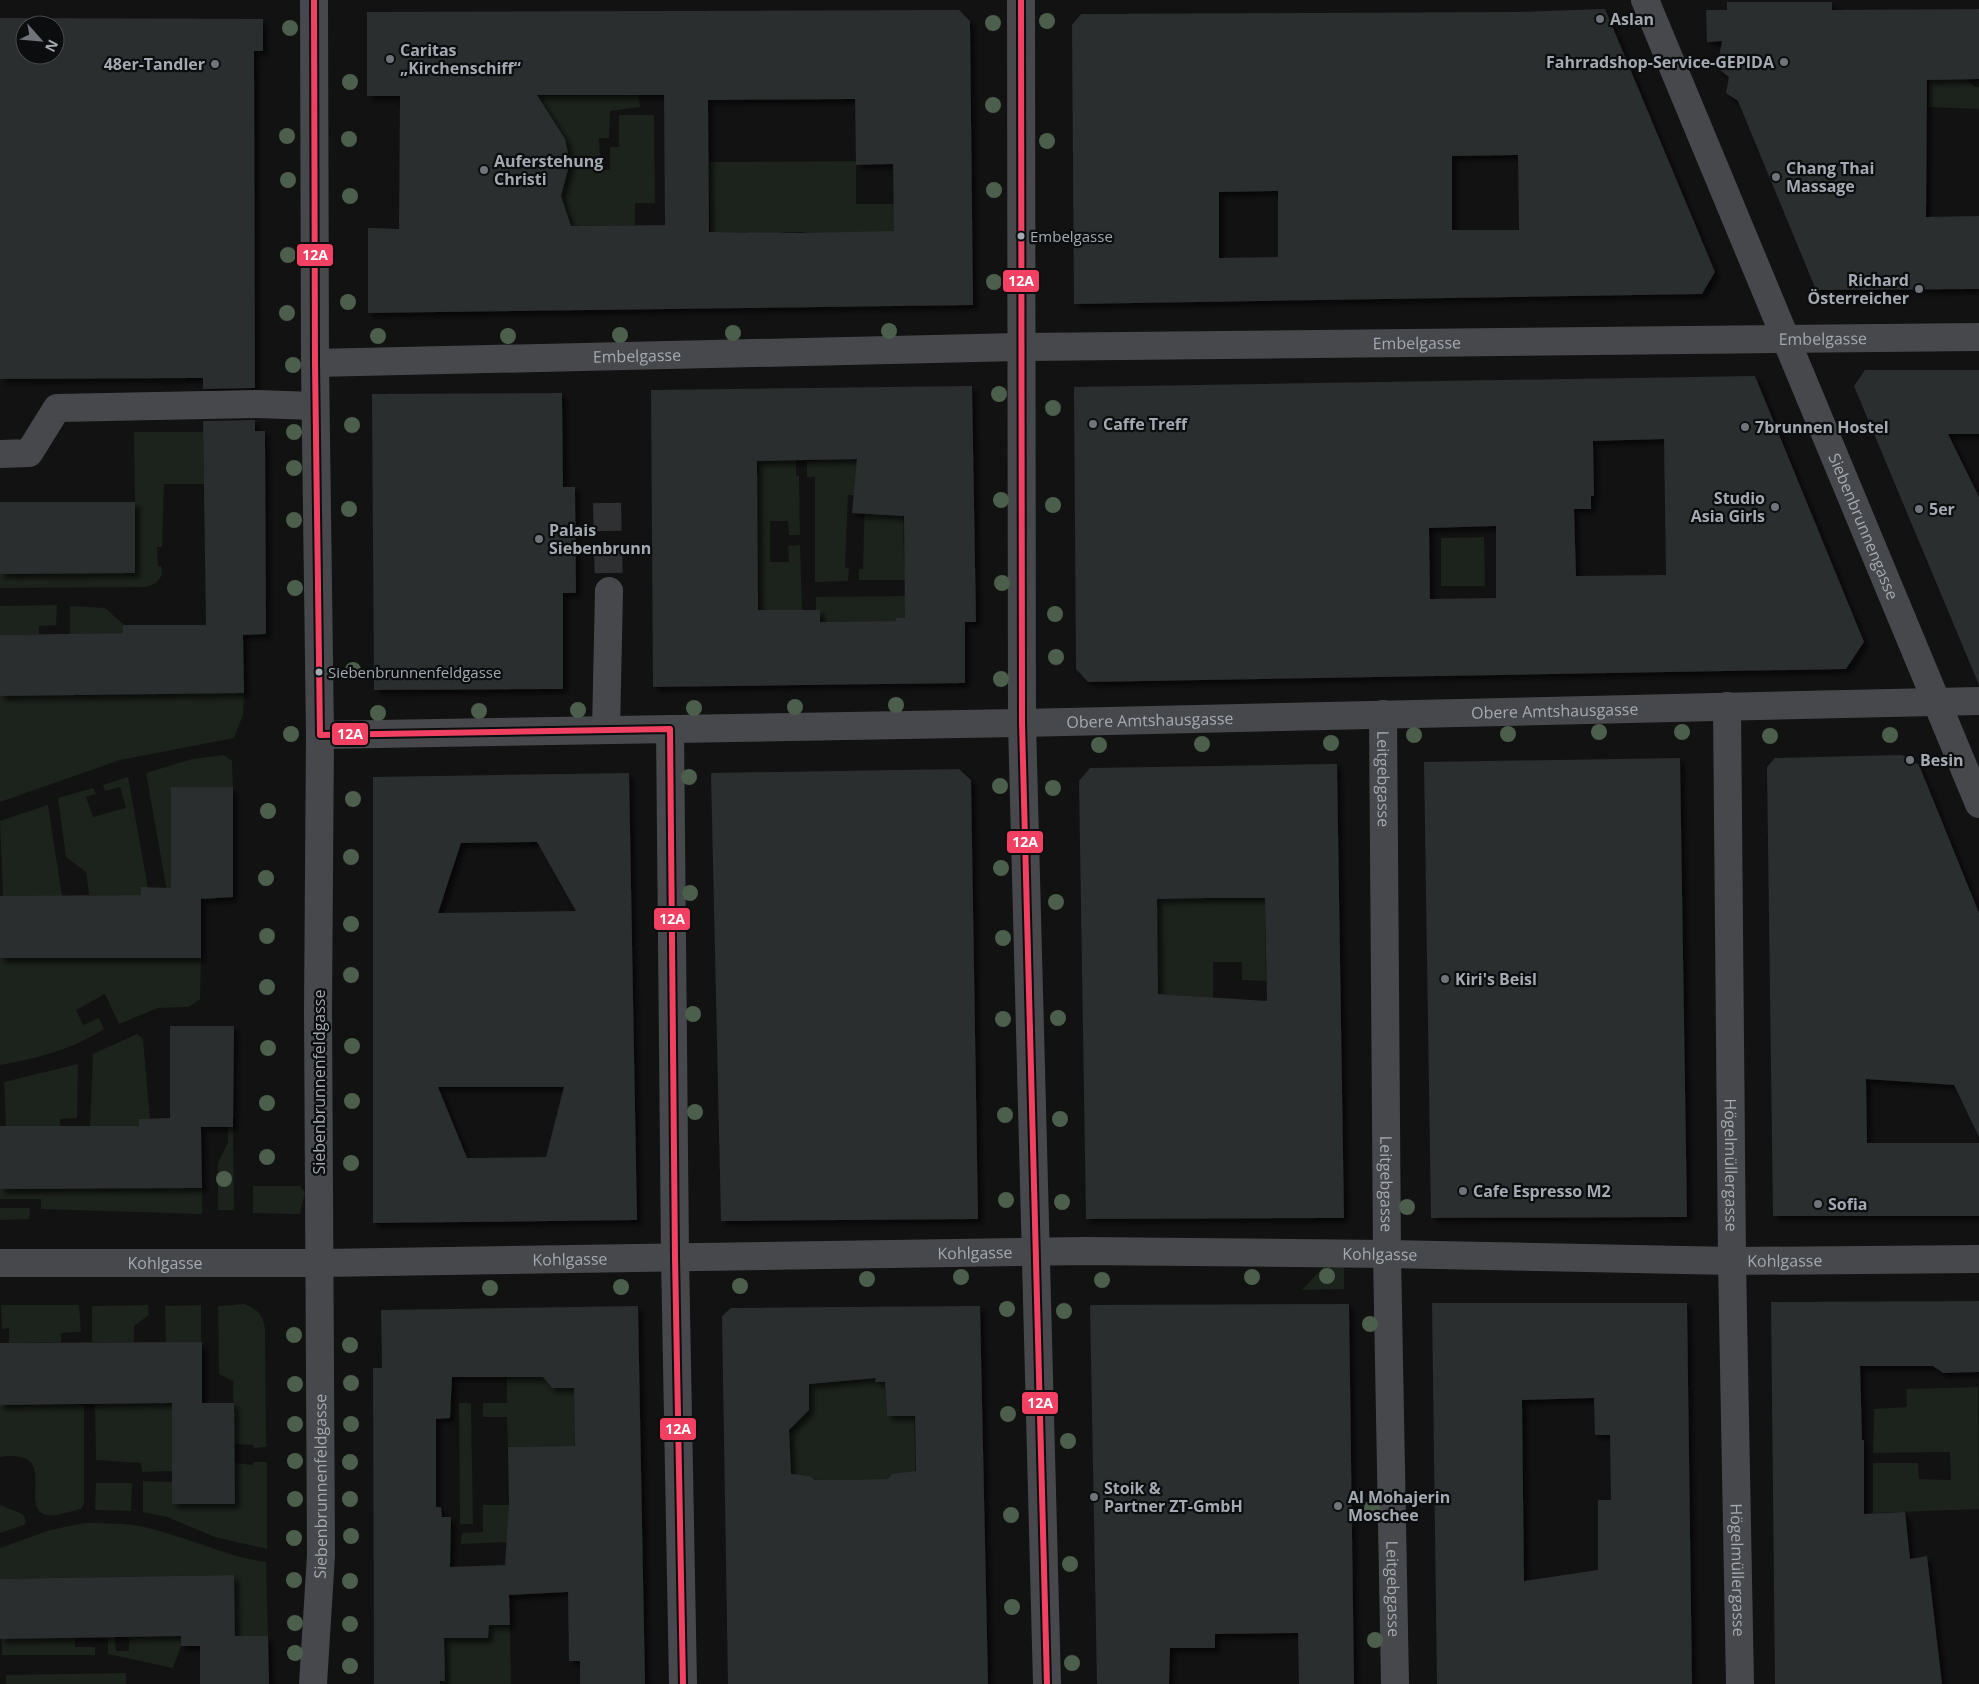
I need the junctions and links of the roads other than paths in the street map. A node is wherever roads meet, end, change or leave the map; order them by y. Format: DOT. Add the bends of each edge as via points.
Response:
graph roads {
  1 [pos="314,0"];
  2 [pos="1021,0"];
  3 [pos="1645,0"];
  4 [pos="1979,337"];
  5 [pos="1786,339"];
  6 [pos="1022,347"];
  7 [pos="315,363"];
  8 [pos="315,406"];
  9 [pos="0,454"];
  10 [pos="608,591"];
  11 [pos="1979,701"];
  12 [pos="1936,702"];
  13 [pos="1727,706"];
  14 [pos="1383,714"];
  15 [pos="1022,723"];
  16 [pos="670,729"];
  17 [pos="606,730"];
  18 [pos="320,735"];
  19 [pos="1979,804"];
  20 [pos="1035,1253"];
  21 [pos="1387,1254"];
  22 [pos="675,1257"];
  23 [pos="1979,1259"];
  24 [pos="1732,1261"];
  25 [pos="0,1263"];
  26 [pos="321,1263"];
  27 [pos="313,1684"];
  28 [pos="683,1684"];
  29 [pos="1047,1684"];
  30 [pos="1395,1684"];
  31 [pos="1740,1684"];
  1 -- 7 [label="street, Siebenbrunnenfeldgasse"];
  2 -- 6 [label="street"];
  3 -- 5 [label="street, Siebenbrunnengasse"];
  4 -- 5 [label="street, Embelgasse"];
  5 -- 6 [label="street, Embelgasse"];
  5 -- 12 [label="street, Siebenbrunnengasse"];
  6 -- 7 [label="street, Embelgasse"];
  6 -- 15 [label="street"];
  7 -- 8 [label="street, Siebenbrunnenfeldgasse"];
  8 -- 9 [label="street" via="57,408 29,453"];
  8 -- 18 [label="street, Siebenbrunnenfeldgasse"];
  10 -- 17 [label="street"];
  11 -- 12 [label="street, Obere Amtshausgasse"];
  12 -- 13 [label="street, Obere Amtshausgasse"];
  12 -- 19 [label="street, Siebenbrunnengasse"];
  13 -- 14 [label="street, Obere Amtshausgasse"];
  13 -- 24 [label="street, Högelmüllergasse"];
  14 -- 15 [label="street, Obere Amtshausgasse"];
  14 -- 21 [label="street, Leitgebgasse"];
  15 -- 16 [label="street, Obere Amtshausgasse"];
  15 -- 20 [label="street"];
  16 -- 17 [label="street, Obere Amtshausgasse"];
  16 -- 22 [label="street"];
  17 -- 18 [label="street, Obere Amtshausgasse"];
  18 -- 26 [label="street, Siebenbrunnenfeldgasse" via="318,1011"];
  20 -- 21 [label="street, Kohlgasse"];
  20 -- 22 [label="street, Kohlgasse"];
  20 -- 29 [label="street"];
  21 -- 24 [label="street, Kohlgasse"];
  21 -- 30 [label="street, Leitgebgasse"];
  22 -- 26 [label="street, Kohlgasse"];
  22 -- 28 [label="street"];
  23 -- 24 [label="street, Kohlgasse"];
  24 -- 31 [label="street, Högelmüllergasse"];
  25 -- 26 [label="street, Kohlgasse"];
  26 -- 27 [label="street, Siebenbrunnenfeldgasse" via="321,1555"];
}
